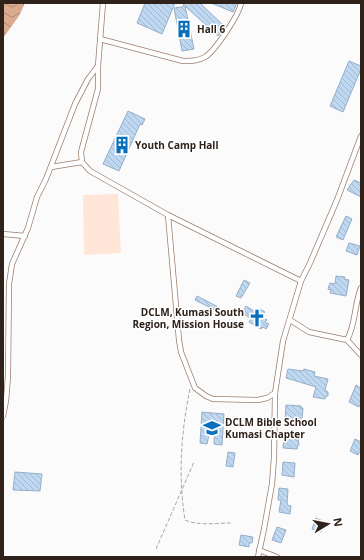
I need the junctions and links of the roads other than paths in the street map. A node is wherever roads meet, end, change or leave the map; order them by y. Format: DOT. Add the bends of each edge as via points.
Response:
graph roads {
  1 [pos="103,3"];
  2 [pos="241,3"];
  3 [pos="100,39"];
  4 [pos="98,66"];
  5 [pos="361,136"];
  6 [pos="82,162"];
  7 [pos="51,167"];
  8 [pos="168,216"];
  9 [pos="3,234"];
  10 [pos="25,236"];
  11 [pos="301,281"];
  12 [pos="361,288"];
  13 [pos="290,320"];
  14 [pos="347,340"];
  15 [pos="361,355"];
  16 [pos="276,393"];
  17 [pos="3,416"];
  18 [pos="259,550"];
  19 [pos="258,557"];
  20 [pos="277,557"];
  1 -- 3 [label="street"];
  2 -- 3 [label="street" via="240,10 225,34 206,57 194,61 183,61"];
  3 -- 4 [label="street"];
  4 -- 6 [label="street" via="98,89 81,152"];
  4 -- 7 [label="street" via="75,104"];
  5 -- 11 [label="street" via="337,200"];
  6 -- 7 [label="street"];
  6 -- 8 [label="street" via="90,172"];
  7 -- 10 [label="street" via="37,197"];
  8 -- 11 [label="street"];
  8 -- 16 [label="street" via="179,340 195,388 213,399 258,400"];
  9 -- 10 [label="street"];
  10 -- 17 [label="street" via="12,264 9,284 8,376"];
  11 -- 13 [label="street"];
  12 -- 14 [label="street" via="352,330"];
  13 -- 14 [label="street" via="309,332"];
  13 -- 16 [label="street" via="283,341"];
  14 -- 15 [label="street"];
  16 -- 18 [label="street" via="272,484"];
  18 -- 19 [label="street"];
  18 -- 20 [label="street"];
}
